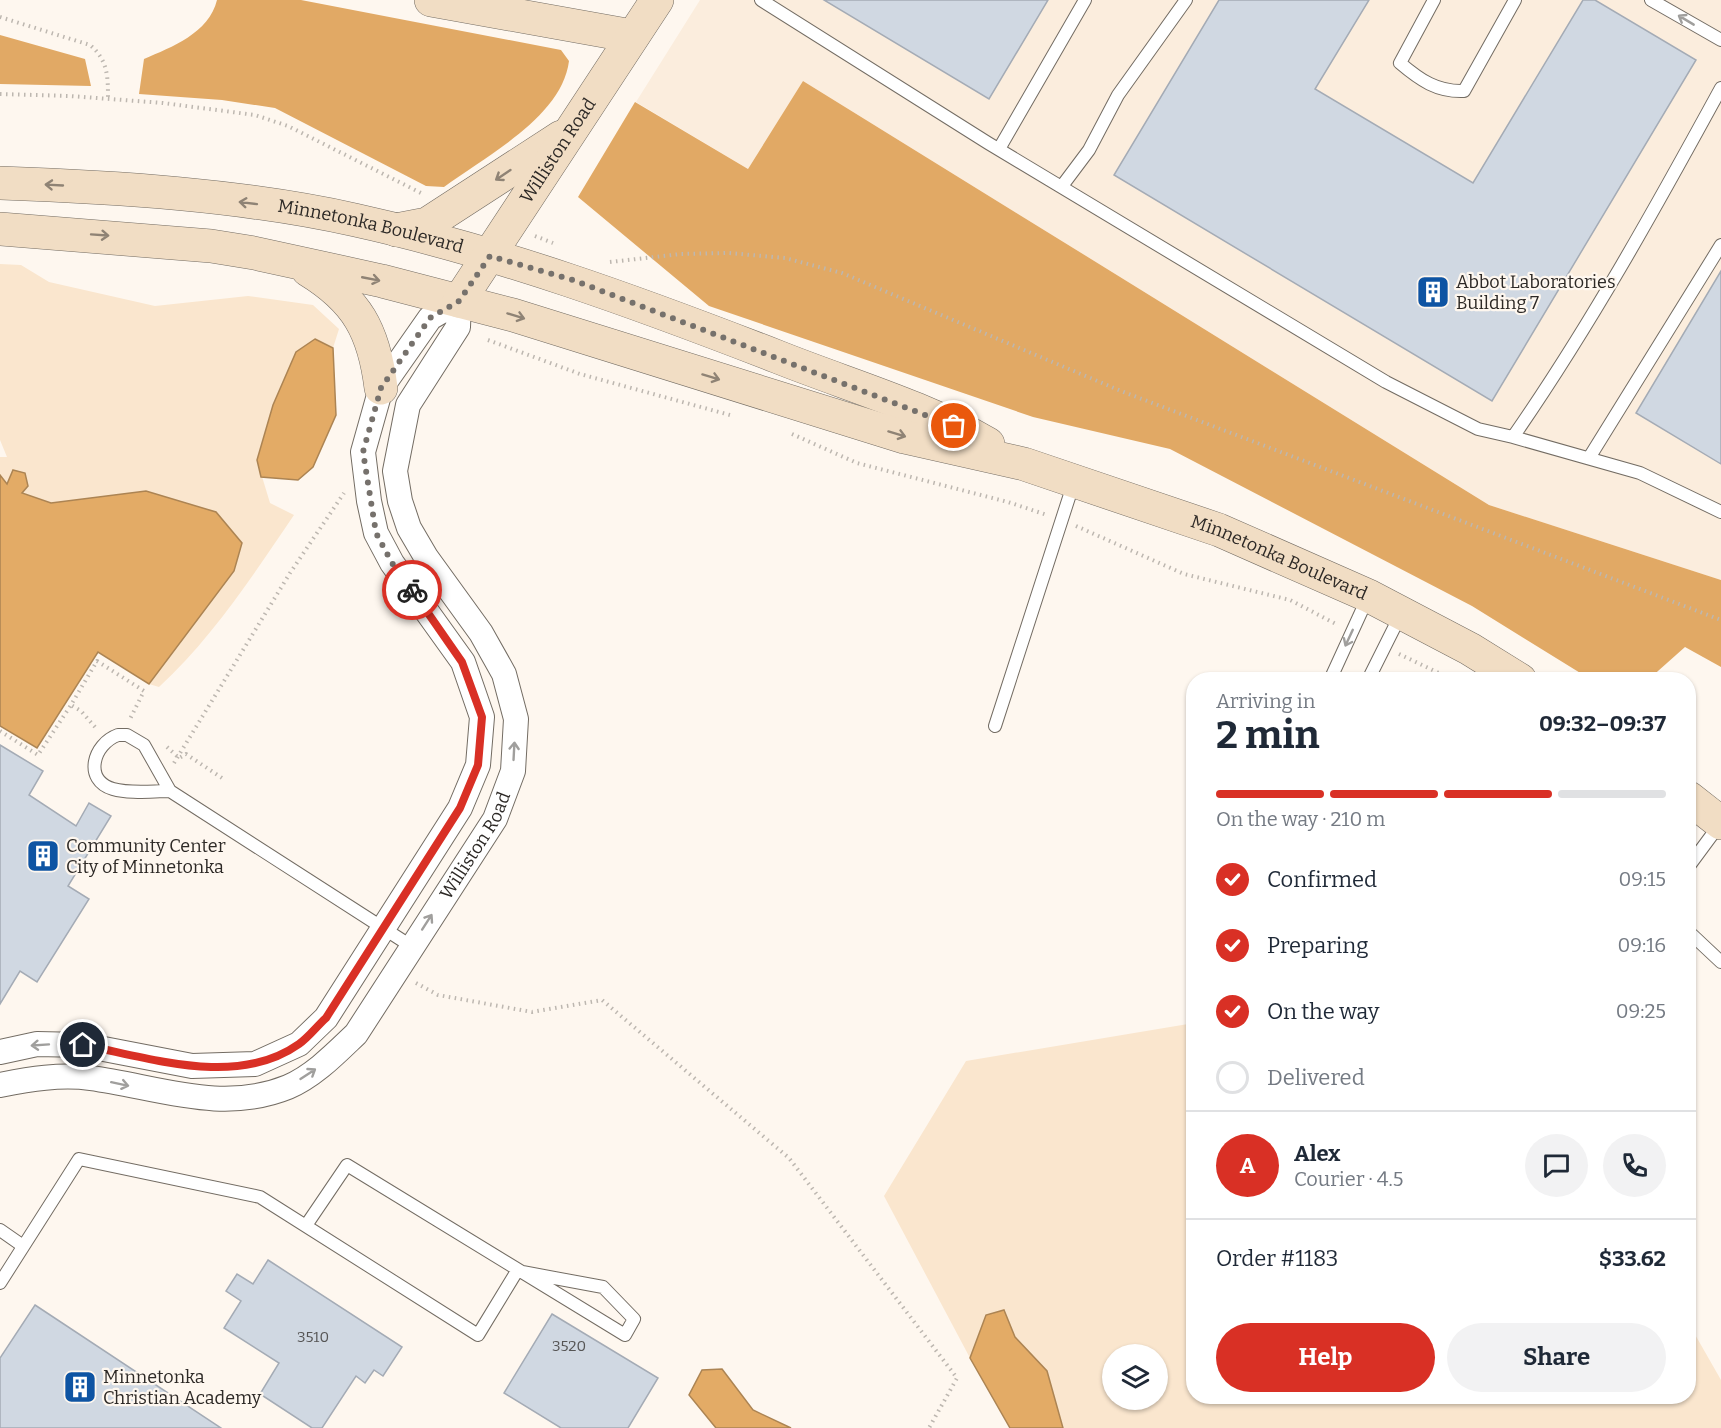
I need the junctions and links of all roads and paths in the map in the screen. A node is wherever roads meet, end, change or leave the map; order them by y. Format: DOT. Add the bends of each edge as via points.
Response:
graph roads {
  1 [pos="431,0"];
  2 [pos="657,0"];
  3 [pos="761,0"];
  4 [pos="1085,0"];
  5 [pos="1186,0"];
  6 [pos="1434,0"];
  7 [pos="1515,0"];
  8 [pos="1651,0"];
  9 [pos="777,4"];
  10 [pos="496,6"];
  11 [pos="0,17"];
  12 [pos="632,36"];
  13 [pos="1721,40"];
  14 [pos="1721,88"];
  15 [pos="0,94"];
  16 [pos="108,99"];
  17 [pos="570,131"];
  18 [pos="999,149"];
  19 [pos="0,183"];
  20 [pos="1062,186"];
  21 [pos="430,197"];
  22 [pos="0,229"];
  23 [pos="395,230"];
  24 [pos="551,242"];
  25 [pos="560,245"];
  26 [pos="1721,245"];
  27 [pos="490,256"];
  28 [pos="296,262"];
  29 [pos="600,262"];
  30 [pos="459,301"];
  31 [pos="479,336"];
  32 [pos="381,388"];
  33 [pos="731,416"];
  34 [pos="782,430"];
  35 [pos="1513,437"];
  36 [pos="1589,458"];
  37 [pos="1024,464"];
  38 [pos="1075,481"];
  39 [pos="346,490"];
  40 [pos="1721,512"];
  41 [pos="1061,520"];
  42 [pos="1369,596"];
  43 [pos="1401,613"];
  44 [pos="1721,620"];
  45 [pos="1352,632"];
  46 [pos="1384,647"];
  47 [pos="1334,672"];
  48 [pos="1372,672"];
  49 [pos="1437,672"];
  50 [pos="1507,672"];
  51 [pos="72,705"];
  52 [pos="130,720"];
  53 [pos="995,726"];
  54 [pos="95,727"];
  55 [pos="0,731"];
  56 [pos="160,775"];
  57 [pos="170,791"];
  58 [pos="1696,803"];
  59 [pos="1720,820"];
  60 [pos="1696,856"];
  61 [pos="383,929"];
  62 [pos="1696,939"];
  63 [pos="411,946"];
  64 [pos="1721,962"];
  65 [pos="420,985"];
  66 [pos="0,1052"];
  67 [pos="0,1085"];
  68 [pos="307,1224"];
  69 [pos="0,1230"];
  70 [pos="23,1246"];
  71 [pos="516,1271"];
  72 [pos="0,1282"];
  73 [pos="929,1428"];
  1 -- 10 [label="main road"];
  2 -- 12 [label="main road, Williston Road"];
  3 -- 9 [label="lane"];
  4 -- 18 [label="lane"];
  5 -- 20 [label="lane" via="1118,95 1089,150"];
  6 -- 7 [label="lane" via="1400,63 1422,82 1449,92 1464,91"];
  13 -- 8 [label="lane, one-way"];
  9 -- 18 [label="lane"];
  10 -- 12 [label="main road"];
  11 -- 16 [label="path" via="90,45 105,64"];
  12 -- 17 [label="main road, Williston Road"];
  14 -- 35 [label="lane" via="1554,378"];
  15 -- 16 [label="path"];
  16 -- 21 [label="path" via="255,115 288,126"];
  17 -- 23 [label="main road, one-way" via="427,224"];
  17 -- 27 [label="main road, Williston Road"];
  18 -- 20 [label="lane"];
  23 -- 19 [label="main road, Minnetonka Boulevard, one-way" via="234,202 133,190"];
  20 -- 35 [label="lane" via="1386,382 1478,429"];
  22 -- 28 [label="main road, Minnetonka Boulevard, one-way" via="165,240"];
  23 -- 27 [label="main road, Minnetonka Boulevard"];
  24 -- 25 [label="path"];
  26 -- 36 [label="lane"];
  27 -- 30 [label="main road, Williston Road"];
  27 -- 37 [label="main road, Minnetonka Boulevard" via="573,280 940,420"];
  28 -- 30 [label="main road, Minnetonka Boulevard, one-way"];
  28 -- 32 [label="main road" via="332,285 353,306 367,327 378,360"];
  29 -- 44 [label="path" via="729,253 785,258 842,273 1121,391"];
  30 -- 32 [label="street, Williston Road" via="430,318"];
  30 -- 37 [label="main road, Minnetonka Boulevard, one-way" via="904,437"];
  63 -- 30 [label="street, Williston Road, one-way" via="495,819 513,771 516,719 504,674 481,633 409,528 395,471 408,405 459,327"];
  31 -- 33 [label="path" via="580,374"];
  32 -- 61 [label="street, Williston Road" via="363,452 376,533 392,563 462,662 482,717 478,765 460,808"];
  34 -- 41 [label="path" via="857,463 1008,502"];
  35 -- 36 [label="lane"];
  36 -- 40 [label="lane" via="1641,473"];
  37 -- 38 [label="main road, Minnetonka Boulevard"];
  38 -- 41 [label="lane"];
  38 -- 42 [label="main road, Minnetonka Boulevard" via="1219,531"];
  39 -- 56 [label="path" via="290,573 179,758"];
  41 -- 45 [label="path" via="1184,574 1290,600"];
  41 -- 53 [label="lane"];
  42 -- 43 [label="main road, Minnetonka Boulevard"];
  42 -- 45 [label="lane"];
  43 -- 46 [label="lane"];
  43 -- 50 [label="main road, Minnetonka Boulevard"];
  45 -- 47 [label="lane, one-way"];
  46 -- 48 [label="lane"];
  46 -- 49 [label="path"];
  51 -- 52 [label="path" via="97,661 144,691"];
  51 -- 54 [label="path"];
  51 -- 55 [label="path" via="38,755"];
  56 -- 57 [label="lane"];
  56 -- 57 [label="lane" via="144,744 127,735 109,738 96,752 95,771 106,786 115,790"];
  57 -- 61 [label="lane"];
  58 -- 59 [label="main road"];
  59 -- 60 [label="lane"];
  61 -- 63 [label="lane"];
  61 -- 66 [label="street, Williston Road, one-way" via="326,1018 299,1044 255,1064 192,1066 83,1045 37,1044"];
  62 -- 64 [label="lane"];
  67 -- 63 [label="street, Williston Road, one-way" via="39,1077 90,1078 184,1097 250,1098 289,1086 326,1063 356,1034"];
  65 -- 73 [label="path" via="438,995 532,1012 602,1000 789,1158 957,1378"];
  68 -- 70 [label="lane" via="260,1197 79,1159"];
  68 -- 71 [label="lane" via="347,1166"];
  68 -- 71 [label="lane" via="478,1335"];
  69 -- 70 [label="lane"];
  70 -- 72 [label="lane"];
  71 -- 71 [label="lane" via="625,1335 634,1319 603,1287"];
}
